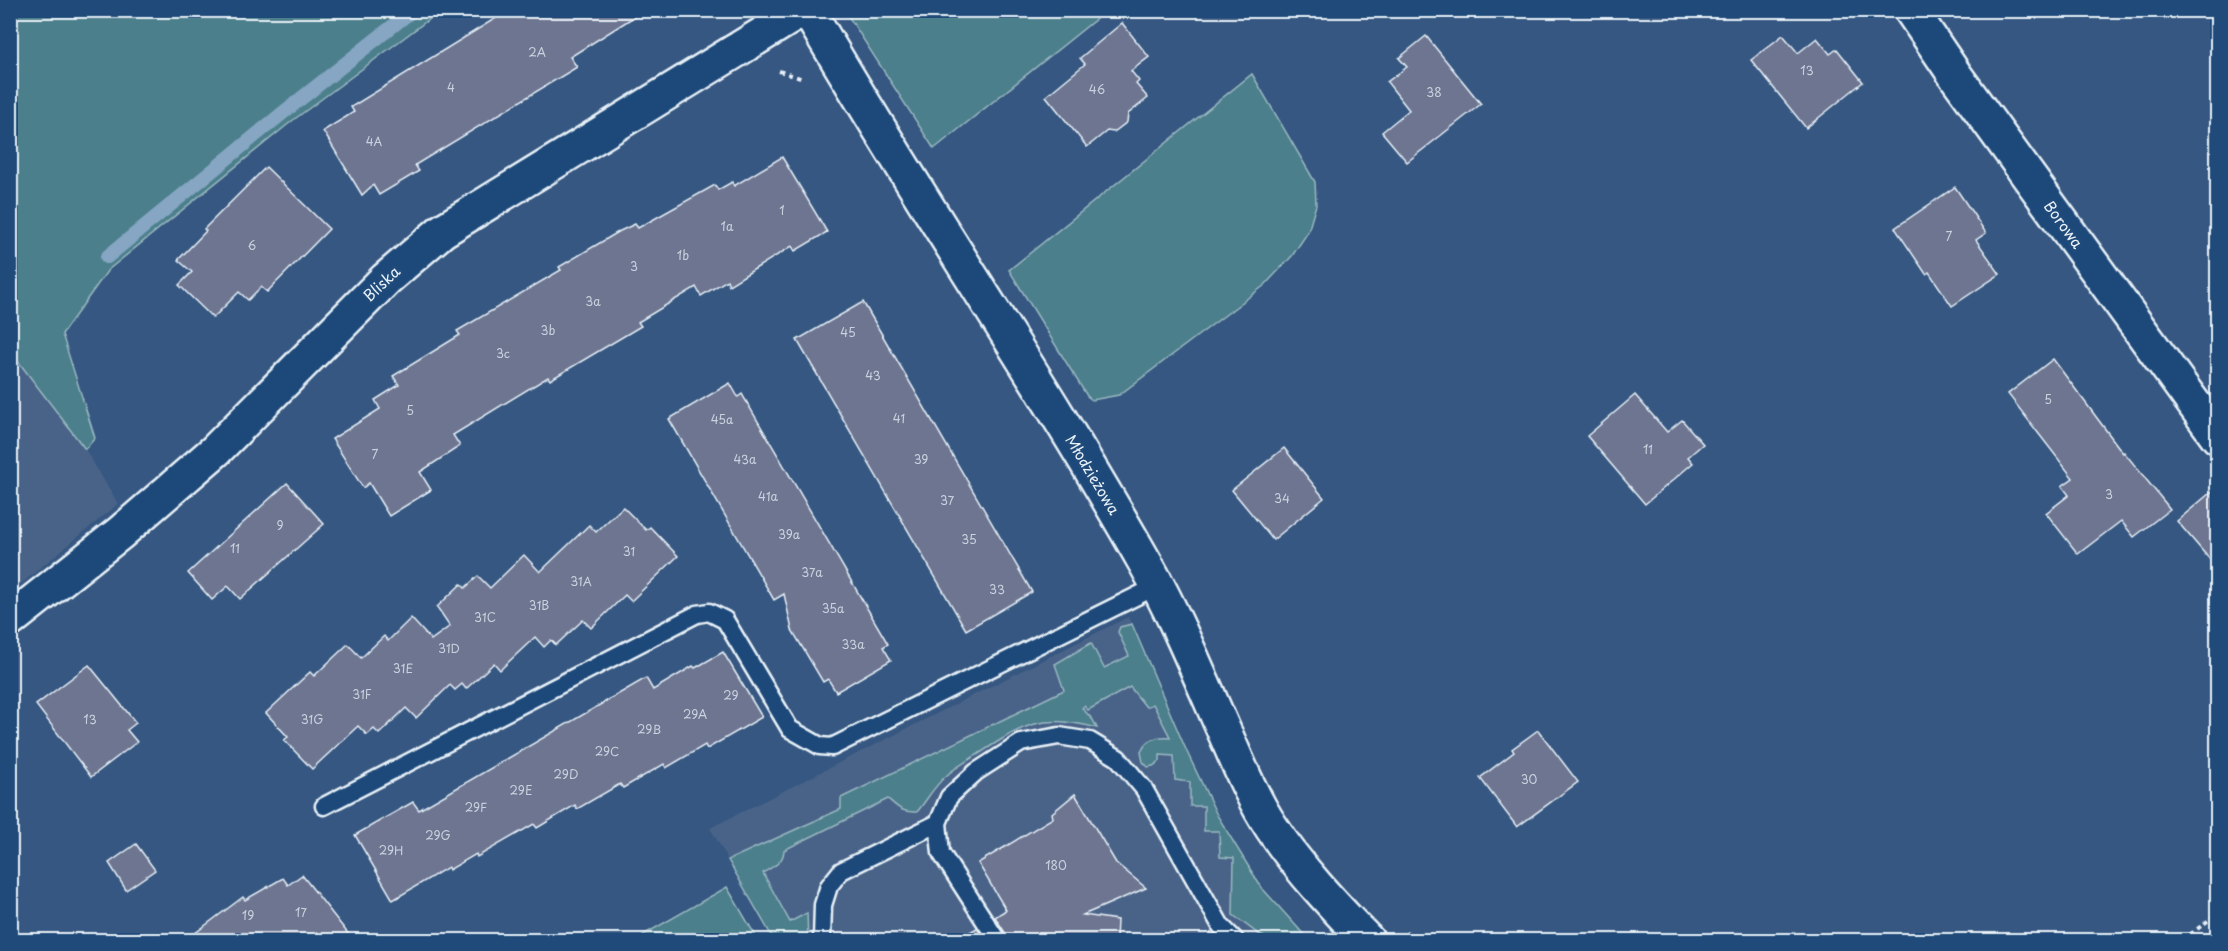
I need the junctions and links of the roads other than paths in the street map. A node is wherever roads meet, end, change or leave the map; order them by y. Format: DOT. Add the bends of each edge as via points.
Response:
graph roads {
  1 [pos="802,10"];
  2 [pos="808,10"];
  3 [pos="1911,10"];
  4 [pos="2217,437"];
  5 [pos="1157,586"];
  6 [pos="10,620"];
  7 [pos="324,806"];
  8 [pos="938,823"];
  9 [pos="1358,938"];
  10 [pos="822,940"];
  11 [pos="997,940"];
  12 [pos="1235,940"];
  1 -- 6 [label="street, Bliska" via="442,231 386,279 215,451"];
  2 -- 5 [label="street, Młodzieżowa"];
  3 -- 4 [label="street, Borowa"];
  5 -- 7 [label="lane" via="832,747 820,746 790,729 725,620 709,612 697,614"];
  5 -- 9 [label="street, Młodzieżowa" via="1245,779 1271,826 1302,871"];
  8 -- 10 [label="lane" via="841,871 829,886 823,905"];
  8 -- 11 [label="lane" via="941,853"];
  8 -- 12 [label="lane" via="950,797 976,772 1021,743 1059,736 1090,741 1118,758 1144,789 1221,926"];
}
